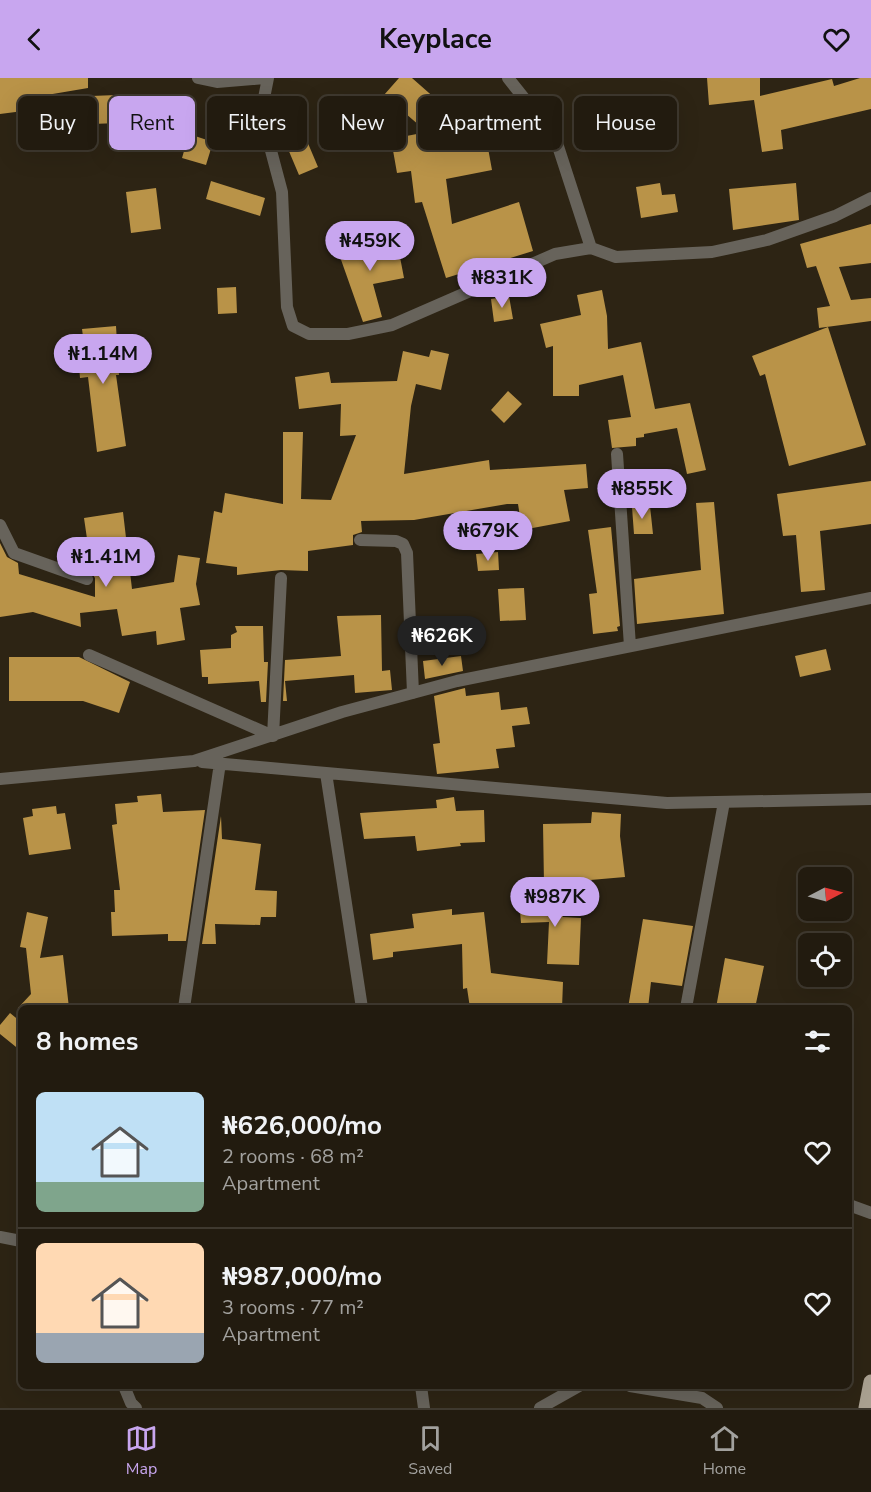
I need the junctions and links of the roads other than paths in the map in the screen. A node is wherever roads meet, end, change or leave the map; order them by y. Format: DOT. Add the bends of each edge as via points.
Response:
graph roads {
  1 [pos="198,78"];
  2 [pos="267,78"];
  3 [pos="508,78"];
  4 [pos="871,198"];
  5 [pos="591,248"];
  6 [pos="616,453"];
  7 [pos="0,525"];
  8 [pos="360,540"];
  9 [pos="281,578"];
  10 [pos="87,579"];
  11 [pos="871,598"];
  12 [pos="630,646"];
  13 [pos="89,655"];
  14 [pos="413,693"];
  15 [pos="273,736"];
  16 [pos="194,761"];
  17 [pos="220,763"];
  18 [pos="326,772"];
  19 [pos="0,779"];
  20 [pos="871,799"];
  21 [pos="724,802"];
  22 [pos="184,1005"];
  23 [pos="362,1005"];
  24 [pos="687,1005"];
  25 [pos="852,1206"];
  26 [pos="871,1213"];
  27 [pos="0,1237"];
  28 [pos="18,1240"];
  29 [pos="871,1382"];
  30 [pos="125,1389"];
  31 [pos="421,1389"];
  32 [pos="574,1389"];
  33 [pos="648,1389"];
  34 [pos="136,1408"];
  35 [pos="424,1408"];
  36 [pos="540,1408"];
  37 [pos="717,1408"];
  38 [pos="866,1408"];
  1 -- 2 [label="street" via="217,82"];
  2 -- 5 [label="street" via="261,112 282,192 287,307 293,326 309,334 348,334 392,325 555,254"];
  3 -- 5 [label="street" via="555,137"];
  4 -- 5 [label="street" via="835,216 767,240 712,252 616,257"];
  6 -- 12 [label="street"];
  7 -- 10 [label="street" via="14,553"];
  8 -- 14 [label="street" via="396,541 403,544 407,553"];
  9 -- 15 [label="street"];
  11 -- 12 [label="street"];
  12 -- 14 [label="street"];
  13 -- 15 [label="street"];
  14 -- 15 [label="street"];
  15 -- 16 [label="street"];
  16 -- 17 [label="street"];
  16 -- 19 [label="street"];
  17 -- 18 [label="street"];
  17 -- 22 [label="street"];
  18 -- 21 [label="street" via="667,803"];
  18 -- 23 [label="street"];
  20 -- 21 [label="street"];
  21 -- 24 [label="street"];
  25 -- 26 [label="street"];
  27 -- 28 [label="street"];
  29 -- 38 [label="main road"];
  30 -- 34 [label="street"];
  31 -- 35 [label="street"];
  32 -- 36 [label="street"];
  33 -- 37 [label="street" via="702,1398"];
}
